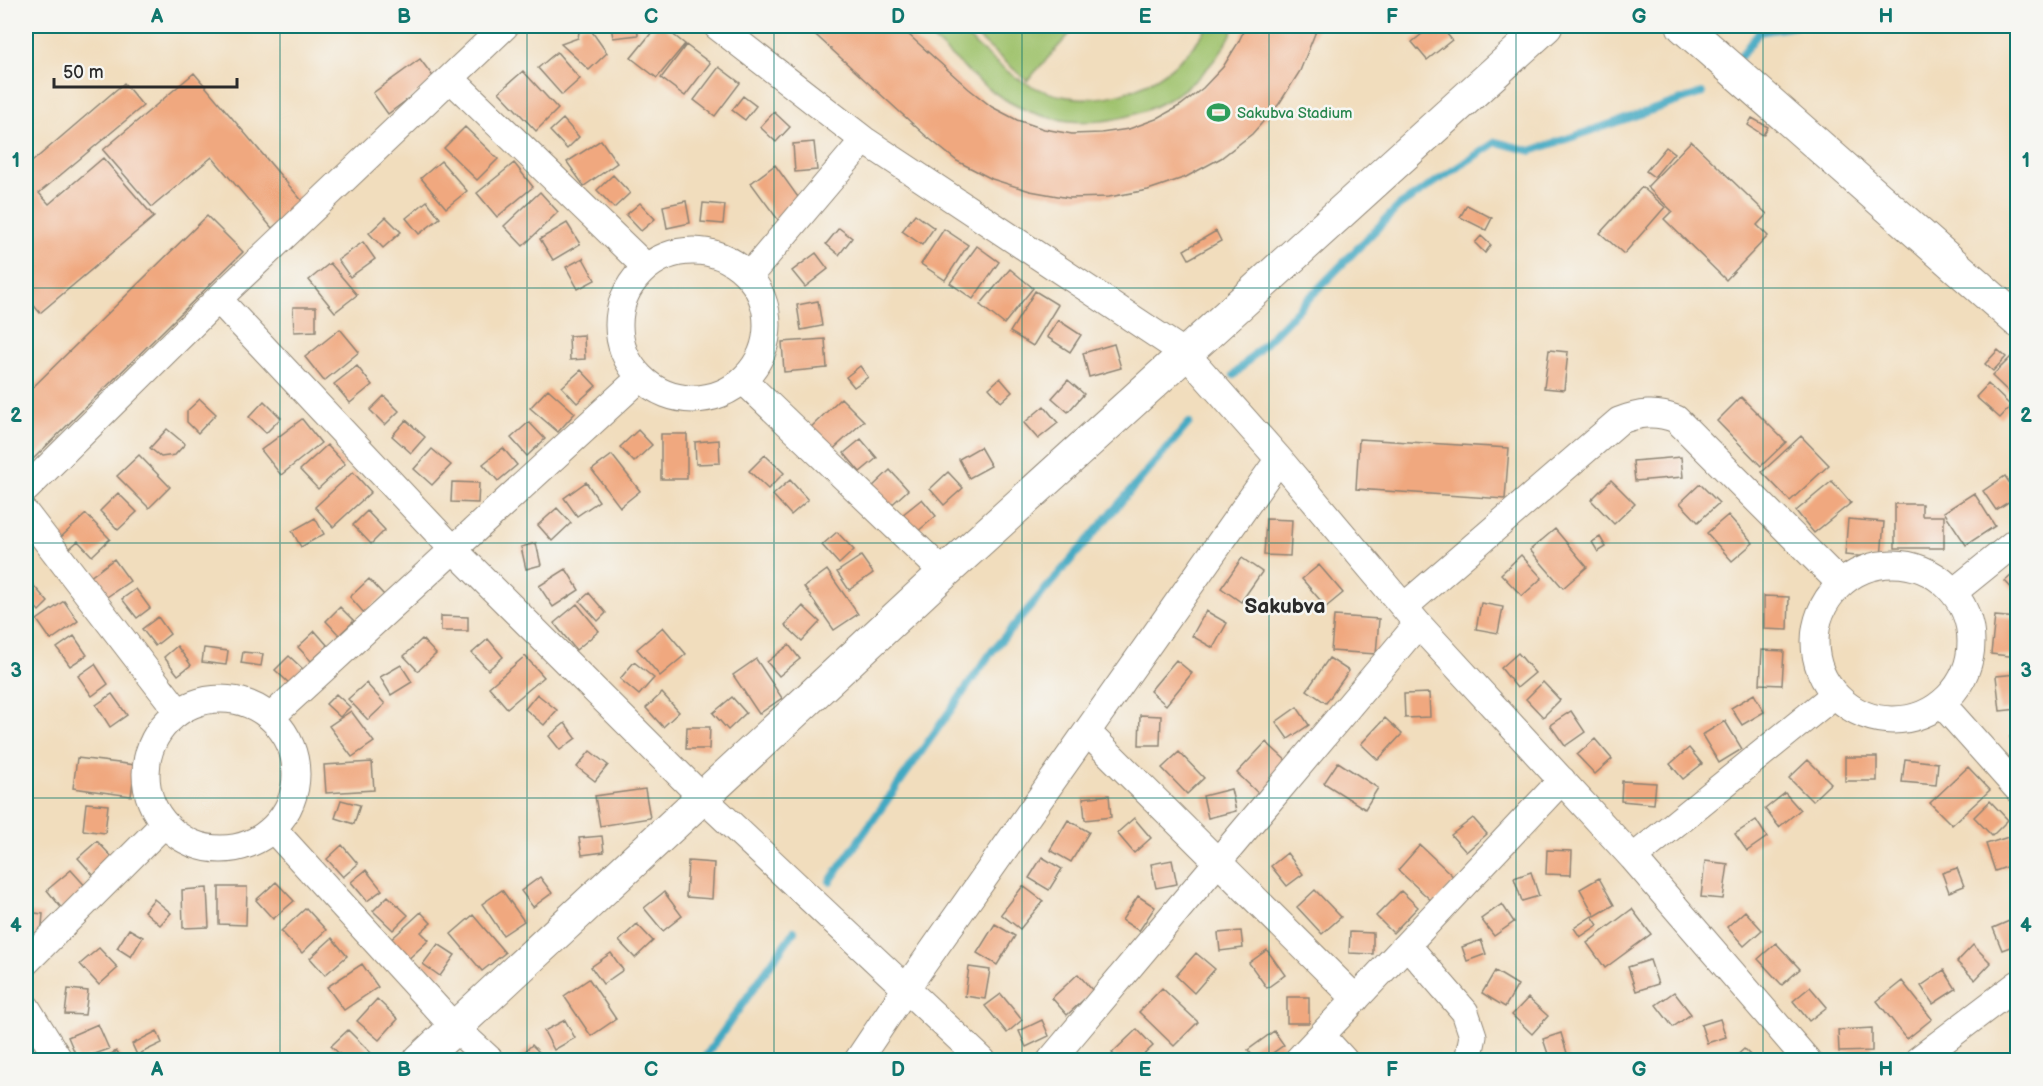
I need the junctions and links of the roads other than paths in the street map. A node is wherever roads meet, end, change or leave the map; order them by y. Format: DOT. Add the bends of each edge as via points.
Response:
graph roads {
  1 [pos="505,26"];
  2 [pos="717,26"];
  3 [pos="1546,26"];
  4 [pos="1683,26"];
  5 [pos="451,79"];
  6 [pos="864,140"];
  7 [pos="646,267"];
  8 [pos="749,276"];
  9 [pos="218,299"];
  10 [pos="2018,321"];
  11 [pos="1186,354"];
  12 [pos="640,378"];
  13 [pos="743,380"];
  14 [pos="1279,459"];
  15 [pos="26,489"];
  16 [pos="26,514"];
  17 [pos="2018,540"];
  18 [pos="454,550"];
  19 [pos="944,573"];
  20 [pos="1840,583"];
  21 [pos="1955,591"];
  22 [pos="1412,615"];
  23 [pos="1834,695"];
  24 [pos="1942,704"];
  25 [pos="177,710"];
  26 [pos="271,717"];
  27 [pos="1087,732"];
  28 [pos="1562,780"];
  29 [pos="2018,789"];
  30 [pos="702,797"];
  31 [pos="164,824"];
  32 [pos="273,829"];
  33 [pos="1633,858"];
  34 [pos="1218,862"];
  35 [pos="1407,945"];
  36 [pos="26,962"];
  37 [pos="2018,984"];
  38 [pos="905,990"];
  39 [pos="1356,999"];
  40 [pos="26,1007"];
  41 [pos="456,1028"];
  42 [pos="1322,1036"];
  43 [pos="59,1060"];
  44 [pos="420,1060"];
  45 [pos="490,1060"];
  46 [pos="858,1060"];
  47 [pos="982,1060"];
  48 [pos="1051,1060"];
  49 [pos="1299,1060"];
  50 [pos="1344,1060"];
  51 [pos="1468,1060"];
  52 [pos="1807,1060"];
  53 [pos="1917,1060"];
  1 -- 5 [label="street"];
  2 -- 6 [label="street"];
  3 -- 11 [label="street"];
  4 -- 10 [label="street"];
  5 -- 7 [label="street"];
  5 -- 9 [label="street"];
  6 -- 8 [label="street"];
  6 -- 11 [label="street"];
  7 -- 8 [label="street" via="665,256 688,251 711,253 732,261"];
  7 -- 12 [label="street" via="626,293 618,333 625,357"];
  8 -- 13 [label="street" via="761,295 767,317 766,340 758,362"];
  9 -- 15 [label="street"];
  9 -- 18 [label="street"];
  11 -- 14 [label="street"];
  11 -- 19 [label="street"];
  12 -- 13 [label="street" via="658,391 702,399"];
  12 -- 18 [label="street"];
  13 -- 19 [label="street"];
  14 -- 22 [label="street"];
  14 -- 27 [label="street"];
  16 -- 25 [label="street"];
  17 -- 21 [label="street"];
  18 -- 26 [label="street"];
  18 -- 30 [label="street"];
  19 -- 30 [label="street"];
  20 -- 21 [label="street" via="1877,565 1900,564 1923,569"];
  20 -- 22 [label="street" via="1677,419 1649,413 1619,421"];
  20 -- 23 [label="street" via="1818,617 1814,645 1820,673"];
  21 -- 24 [label="street" via="1969,619 1972,642 1969,666"];
  22 -- 28 [label="street"];
  22 -- 34 [label="street"];
  23 -- 24 [label="street" via="1855,711 1876,719 1900,721"];
  23 -- 33 [label="street"];
  24 -- 29 [label="street"];
  25 -- 26 [label="street" via="211,699 232,699 253,705"];
  25 -- 31 [label="street" via="156,734 147,756 145,780 151,804"];
  26 -- 32 [label="street" via="287,736 296,760 296,785 288,809"];
  27 -- 34 [label="street"];
  27 -- 38 [label="street"];
  28 -- 33 [label="street"];
  28 -- 35 [label="street"];
  30 -- 38 [label="street"];
  30 -- 41 [label="street"];
  31 -- 32 [label="street" via="183,839 205,848 229,849 253,842"];
  31 -- 36 [label="street"];
  32 -- 41 [label="street"];
  33 -- 52 [label="street"];
  34 -- 39 [label="street"];
  34 -- 48 [label="street"];
  35 -- 39 [label="street"];
  35 -- 51 [label="street" via="1465,1012 1473,1036"];
  37 -- 53 [label="street"];
  38 -- 46 [label="street"];
  38 -- 47 [label="street"];
  39 -- 42 [label="street"];
  40 -- 43 [label="street"];
  41 -- 44 [label="street"];
  41 -- 45 [label="street"];
  42 -- 49 [label="street"];
  42 -- 50 [label="street"];
}
